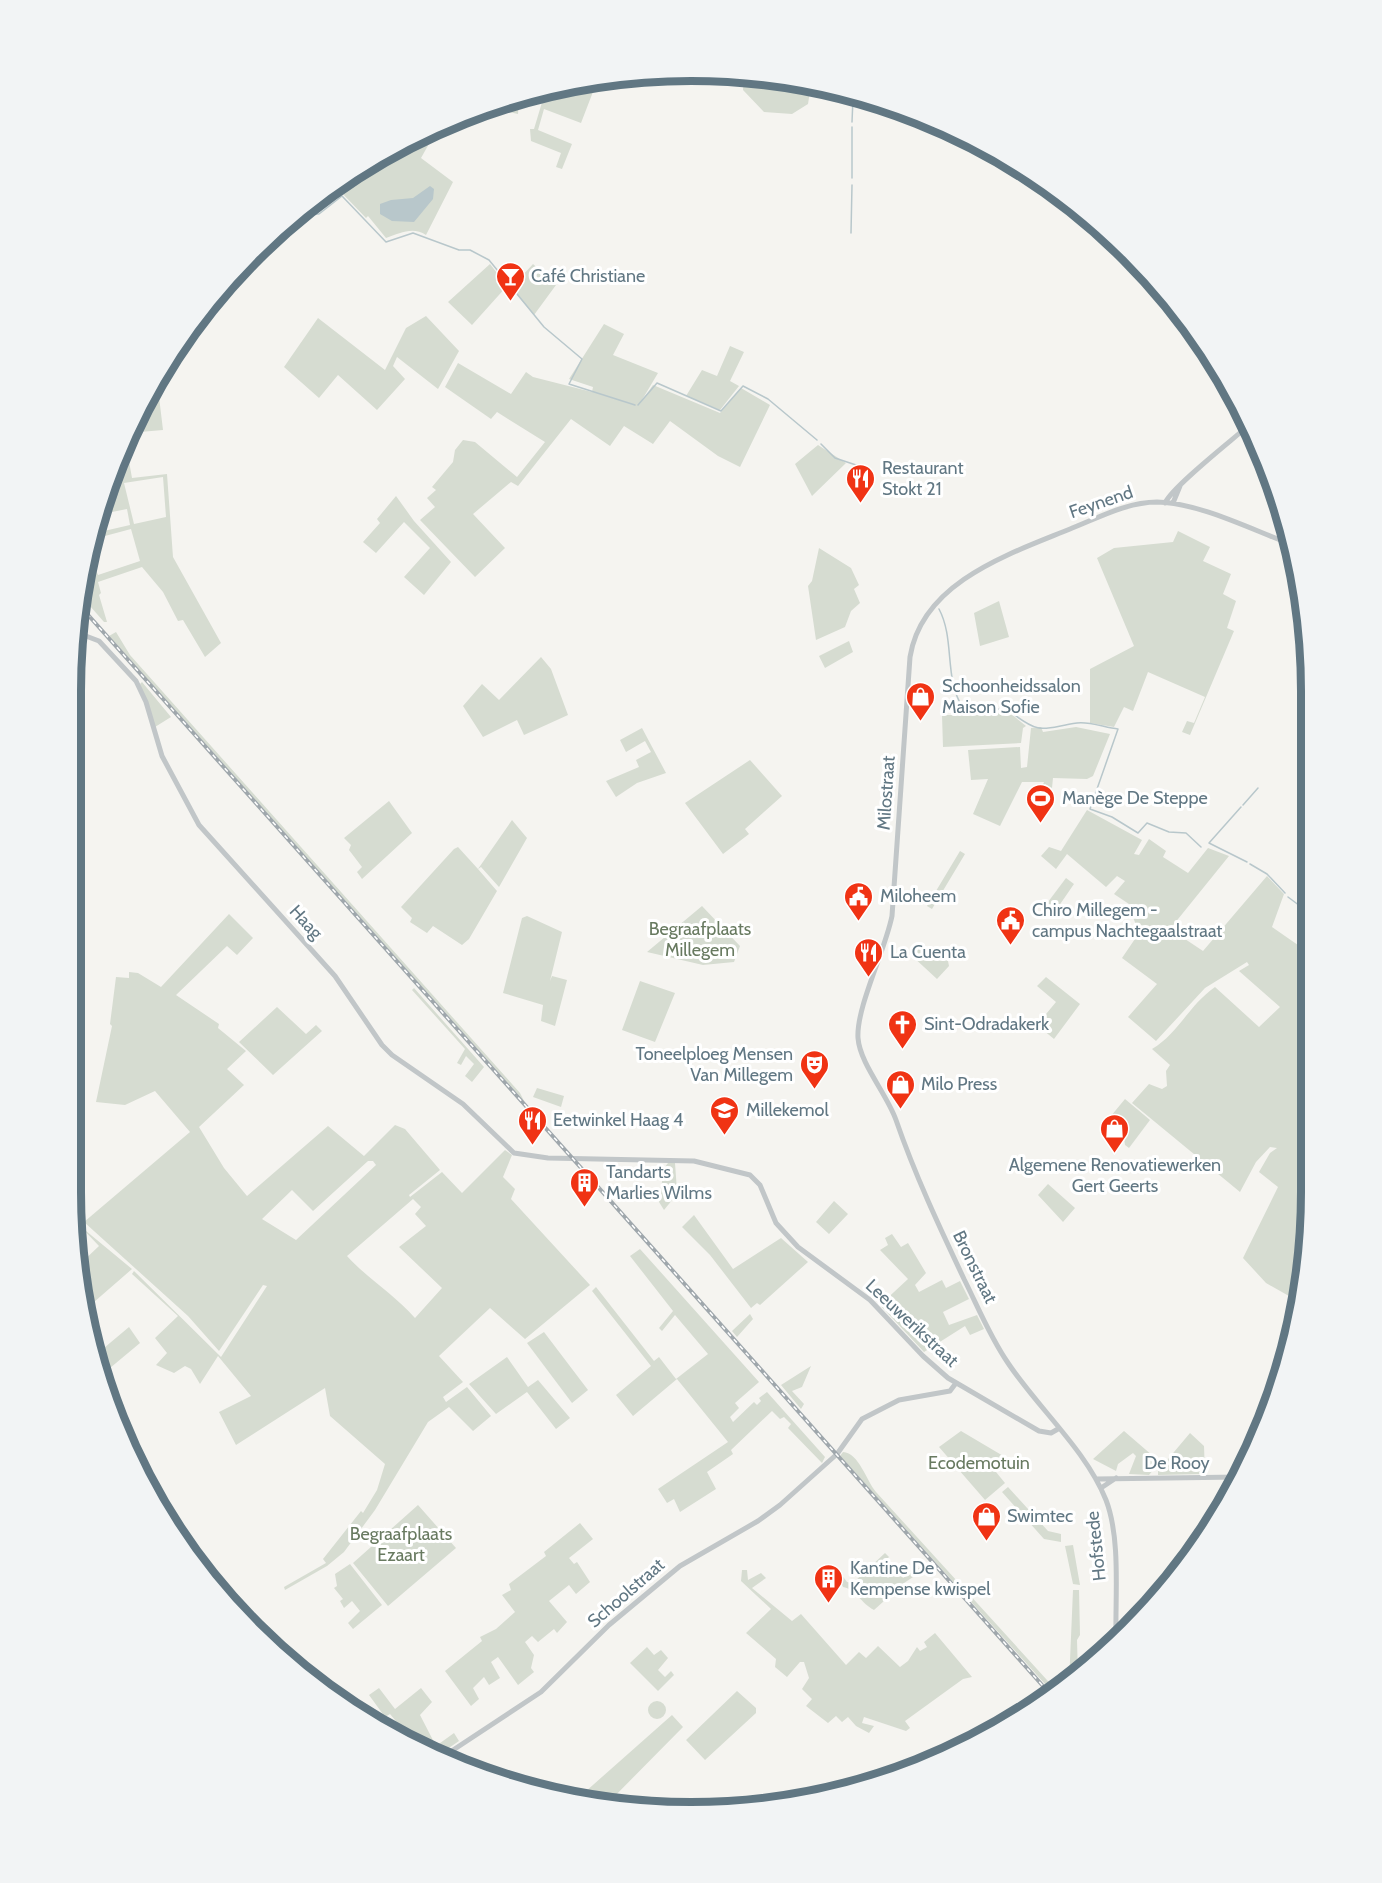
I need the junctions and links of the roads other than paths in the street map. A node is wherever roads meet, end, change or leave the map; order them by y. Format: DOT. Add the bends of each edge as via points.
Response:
graph roads {
  1 [pos="1243,431"];
  2 [pos="1180,486"];
  3 [pos="1165,503"];
  4 [pos="1173,503"];
  5 [pos="1282,541"];
  6 [pos="937,603"];
  7 [pos="84,635"];
  8 [pos="890,1104"];
  9 [pos="760,1185"];
  10 [pos="956,1383"];
  11 [pos="1054,1423"];
  12 [pos="1058,1429"];
  13 [pos="1044,1432"];
  14 [pos="1116,1478"];
  15 [pos="1229,1478"];
  16 [pos="1096,1479"];
  17 [pos="1101,1488"];
  18 [pos="1116,1629"];
  19 [pos="450,1752"];
  1 -- 2 [label="street"];
  2 -- 3 [label="street"];
  2 -- 4 [label="street"];
  3 -- 4 [label="street, Feynend"];
  3 -- 6 [label="street, Feynend" via="1126,507 1006,555 972,574"];
  4 -- 5 [label="street, Feynend"];
  6 -- 8 [label="street, Milostraat" via="920,625 911,648 894,900 886,943 858,1026 864,1061"];
  7 -- 9 [label="street, Haag" via="105,647 139,687 162,756 204,831 335,976 392,1055 463,1104 514,1153 694,1161 745,1173"];
  8 -- 11 [label="street, Bronstraat" via="921,1189 990,1333"];
  9 -- 10 [label="street, Leeuwerikstraat" via="771,1214 786,1236 870,1300 933,1366"];
  10 -- 13 [label="street, Leeuwerikstraat"];
  10 -- 19 [label="street, Schoolstraat" via="950,1391 905,1398 870,1414 855,1426 835,1456 758,1521 680,1566 609,1625 541,1692"];
  11 -- 12 [label="street, Bronstraat"];
  11 -- 13 [label="street"];
  12 -- 13 [label="street"];
  12 -- 16 [label="street, Hofstede"];
  14 -- 15 [label="street, De Rooy"];
  14 -- 16 [label="street, De Rooy"];
  14 -- 17 [label="street"];
  16 -- 17 [label="street, Hofstede"];
  17 -- 18 [label="street, Hofstede" via="1113,1525"];
}
